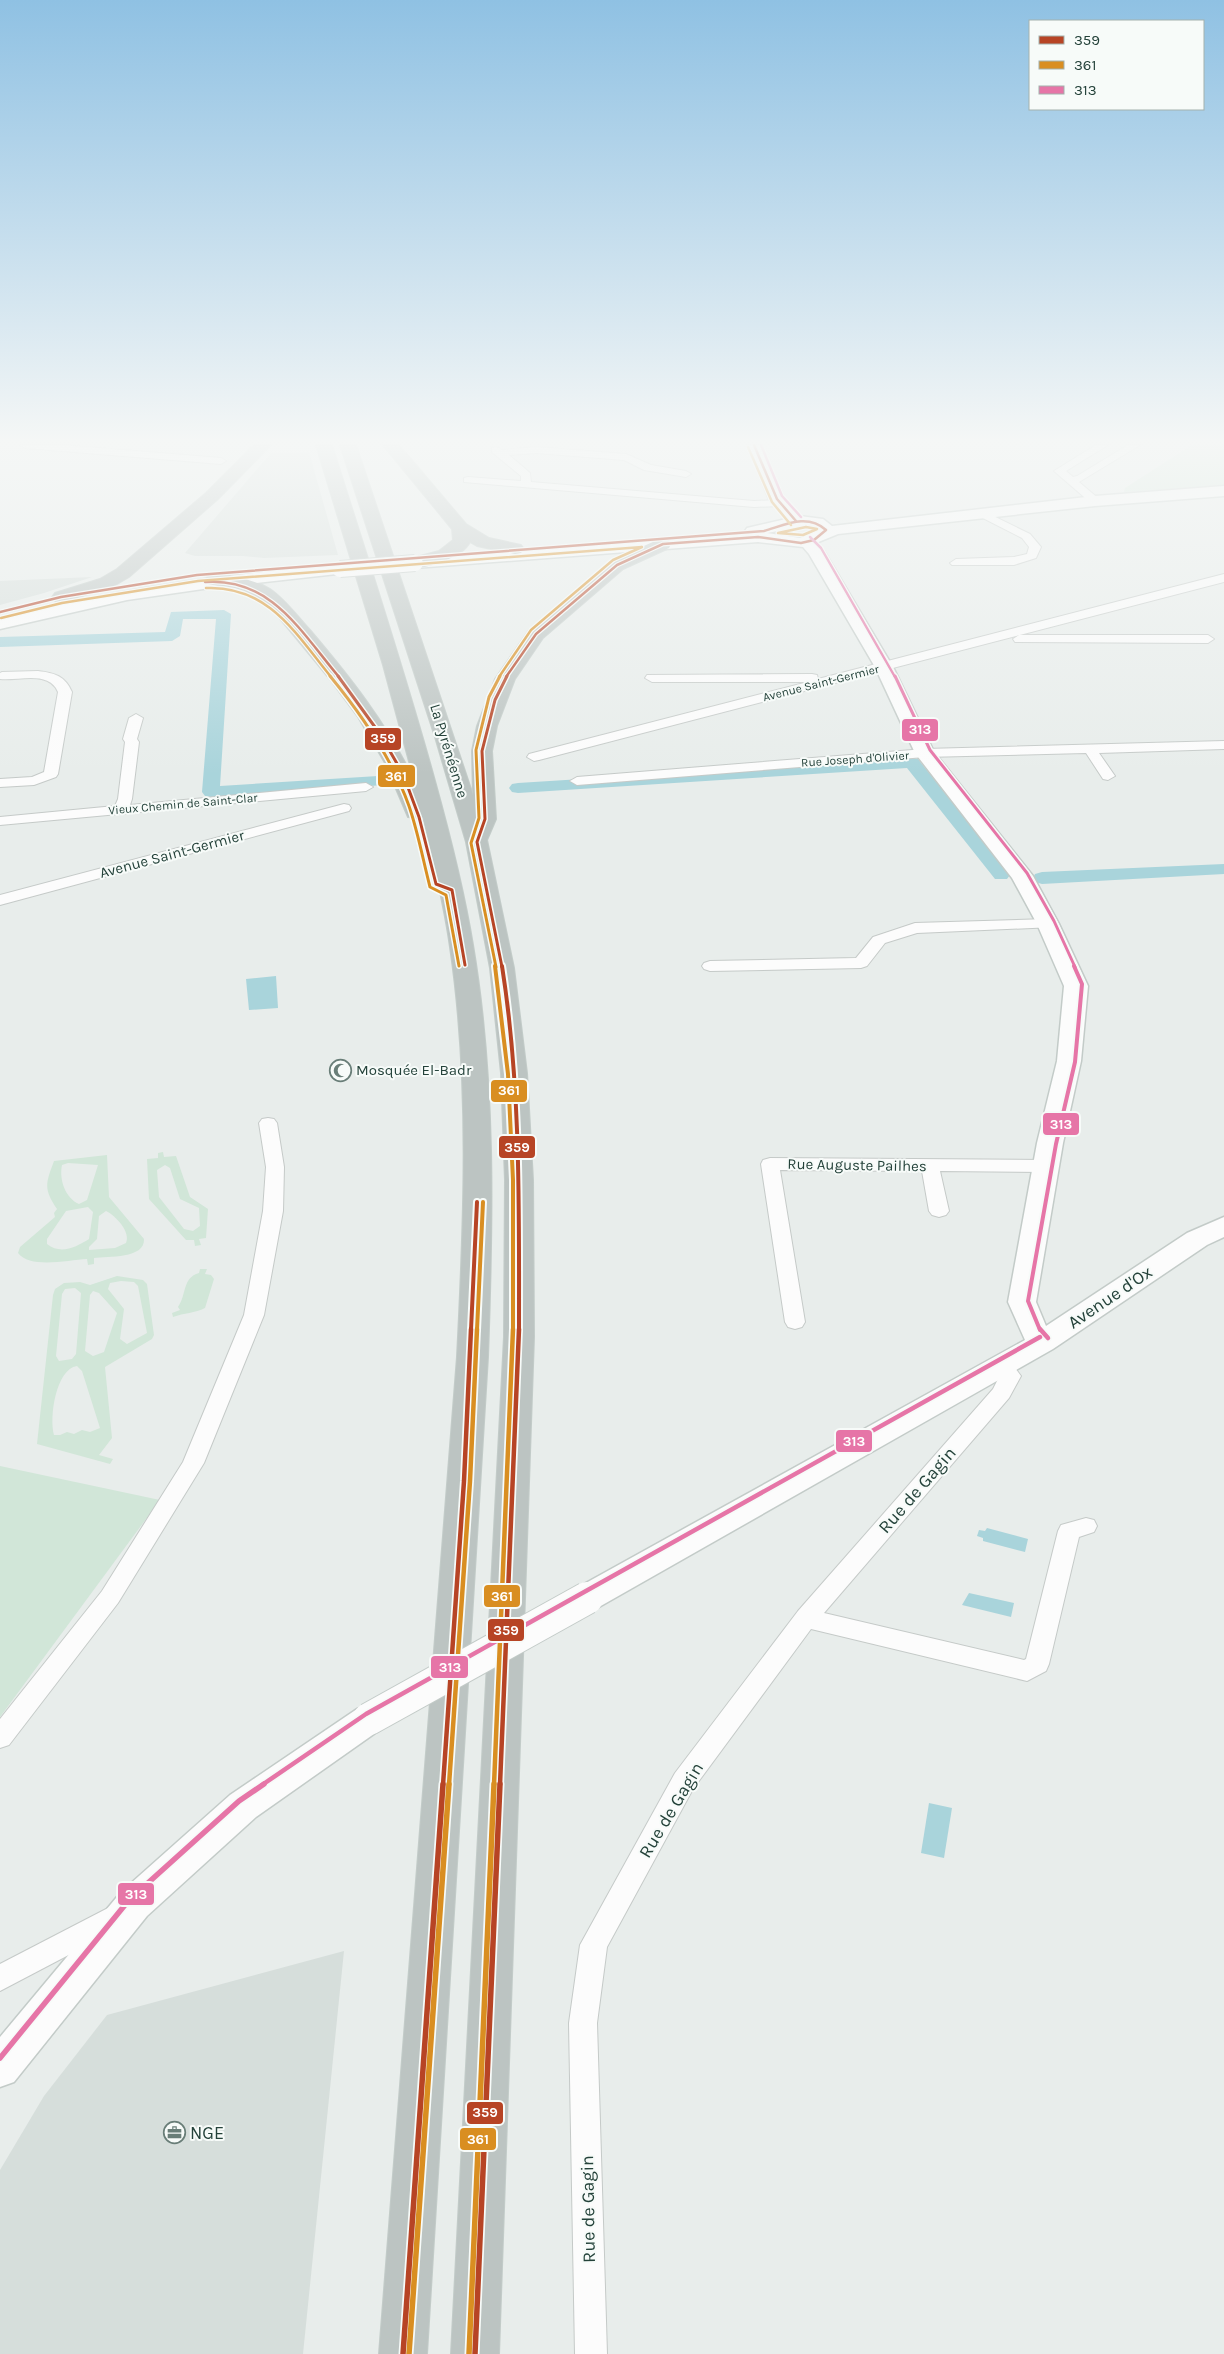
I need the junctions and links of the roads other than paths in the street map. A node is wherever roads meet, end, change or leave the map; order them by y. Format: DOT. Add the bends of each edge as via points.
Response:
graph roads {
  1 [pos="144,555"];
  2 [pos="357,555"];
  3 [pos="384,555"];
  4 [pos="445,555"];
  5 [pos="503,555"];
  6 [pos="639,555"];
  7 [pos="818,555"];
  8 [pos="1032,555"];
  9 [pos="413,561"];
  10 [pos="956,563"];
  11 [pos="339,566"];
  12 [pos="1224,578"];
  13 [pos="214,580"];
  14 [pos="61,597"];
  15 [pos="0,612"];
  16 [pos="0,624"];
  17 [pos="1008,635"];
  18 [pos="1208,639"];
  19 [pos="884,667"];
  20 [pos="2,676"];
  21 [pos="652,678"];
  22 [pos="841,678"];
  23 [pos="136,718"];
  24 [pos="1224,745"];
  25 [pos="1090,749"];
  26 [pos="925,753"];
  27 [pos="534,757"];
  28 [pos="1108,776"];
  29 [pos="577,781"];
  30 [pos="0,783"];
  31 [pos="366,787"];
  32 [pos="344,808"];
  33 [pos="120,810"];
  34 [pos="0,821"];
  35 [pos="476,842"];
  36 [pos="452,890"];
  37 [pos="0,900"];
  38 [pos="1048,924"];
  39 [pos="710,966"];
  40 [pos="268,1123"];
  41 [pos="930,1165"];
  42 [pos="1046,1166"];
  43 [pos="939,1211"];
  44 [pos="1224,1226"];
  45 [pos="795,1322"];
  46 [pos="1043,1342"];
  47 [pos="1002,1365"];
  48 [pos="1086,1526"];
  49 [pos="806,1618"];
  50 [pos="0,1738"];
  51 [pos="134,1904"];
  52 [pos="0,1978"];
  53 [pos="0,2068"];
  54 [pos="403,2354"];
  55 [pos="474,2354"];
  56 [pos="591,2354"];
  1 -- 14 [label="highway" via="106,583"];
  2 -- 36 [label="highway, La Pyrénéenne" via="414,741"];
  3 -- 35 [label="highway, La Pyrénéenne"];
  4 -- 9 [label="highway"];
  5 -- 9 [label="street"];
  6 -- 35 [label="highway" via="617,565 596,581 536,634 504,679 486,726 482,751 485,819"];
  7 -- 19 [label="street"];
  8 -- 10 [label="street" via="1014,562"];
  9 -- 11 [label="street, bridge"];
  11 -- 13 [label="street"];
  11 -- 14 [label="street" via="197,575"];
  12 -- 17 [label="street, Avenue Saint-Germier"];
  13 -- 16 [label="street" via="104,598"];
  13 -- 36 [label="highway" via="240,584 268,597 335,671 385,743 406,782 426,839 436,884"];
  14 -- 15 [label="street"];
  17 -- 18 [label="street" via="1019,639"];
  17 -- 19 [label="street, Avenue Saint-Germier"];
  19 -- 22 [label="street, Avenue Saint-Germier"];
  19 -- 26 [label="street"];
  20 -- 30 [label="street" via="51,677 60,682 65,692 51,774 34,781"];
  21 -- 22 [label="street"];
  22 -- 27 [label="street, Avenue Saint-Germier"];
  23 -- 33 [label="street" via="130,739 125,799"];
  24 -- 25 [label="street, Rue Joseph d'Olivier"];
  25 -- 26 [label="street, Rue Joseph d'Olivier"];
  25 -- 28 [label="street"];
  26 -- 29 [label="street, Rue Joseph d'Olivier"];
  26 -- 38 [label="street" via="1022,876"];
  31 -- 33 [label="street, Vieux Chemin de Saint-Clar"];
  32 -- 37 [label="street, Avenue Saint-Germier"];
  33 -- 34 [label="street, Vieux Chemin de Saint-Clar"];
  35 -- 55 [label="highway, La Pyrénéenne" via="502,968 514,1073 519,1180 519,1336"];
  36 -- 54 [label="highway, La Pyrénéenne" via="465,969 474,1076 477,1182 473,1332"];
  38 -- 39 [label="street" via="915,928 879,940 860,963"];
  38 -- 42 [label="street" via="1076,986 1069,1061"];
  40 -- 50 [label="street" via="275,1167 273,1211 254,1315 193,1463 110,1597"];
  41 -- 42 [label="street, Rue Auguste Pailhes"];
  41 -- 43 [label="street"];
  41 -- 45 [label="street, Rue Auguste Pailhes" via="770,1164"];
  42 -- 46 [label="street" via="1022,1302 1035,1334"];
  44 -- 46 [label="street, Avenue d'Ox" via="1197,1239"];
  46 -- 47 [label="street, Avenue d'Ox"];
  47 -- 49 [label="street, Rue de Gagin" via="1010,1376 1002,1393"];
  47 -- 51 [label="street, Avenue d'Ox, bridge" via="369,1719 243,1806"];
  48 -- 49 [label="street" via="1069,1531 1037,1664 1027,1671"];
  49 -- 56 [label="street, Rue de Gagin" via="684,1781 594,1945 583,2023"];
  51 -- 52 [label="street" via="96,1928"];
  51 -- 53 [label="street, Avenue d'Ox"];
}
